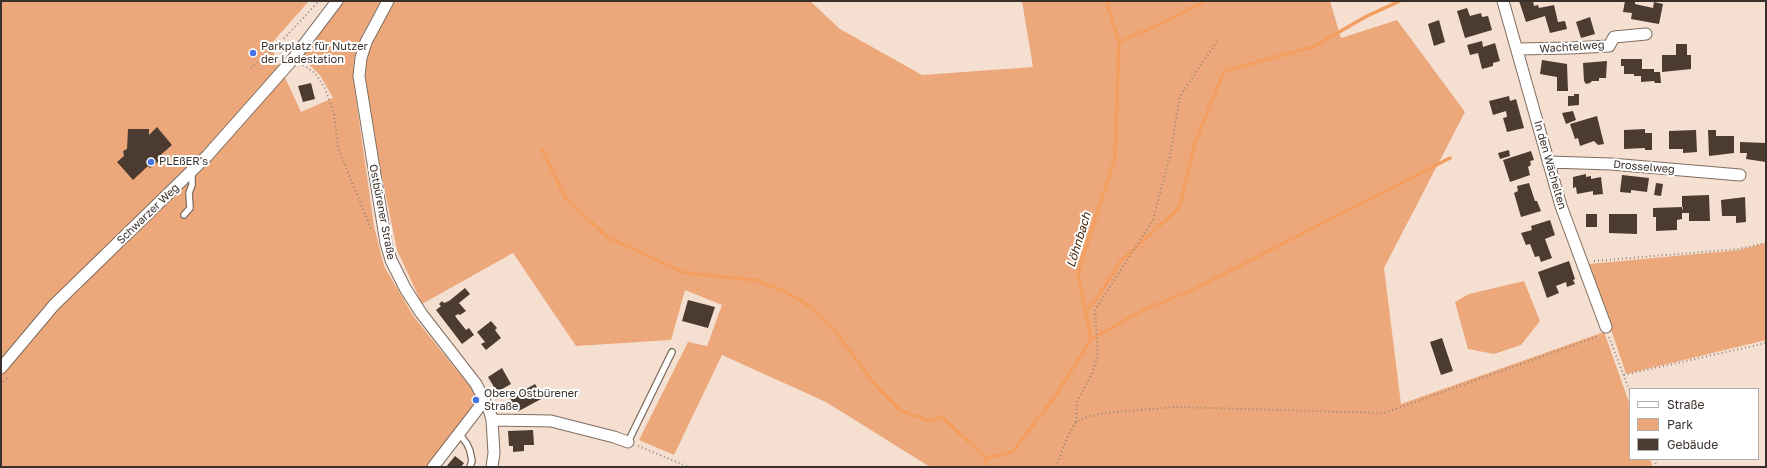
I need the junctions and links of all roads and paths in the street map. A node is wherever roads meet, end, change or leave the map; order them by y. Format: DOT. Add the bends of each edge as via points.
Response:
graph roads {
  1 [pos="319,1"];
  2 [pos="337,1"];
  3 [pos="388,1"];
  4 [pos="1503,1"];
  5 [pos="1646,34"];
  6 [pos="1218,40"];
  7 [pos="1518,49"];
  8 [pos="293,58"];
  9 [pos="251,68"];
  10 [pos="1548,162"];
  11 [pos="192,171"];
  12 [pos="1740,175"];
  13 [pos="184,215"];
  14 [pos="373,233"];
  15 [pos="1766,243"];
  16 [pos="1581,260"];
  17 [pos="1604,332"];
  18 [pos="1766,343"];
  19 [pos="672,352"];
  20 [pos="1,368"];
  21 [pos="1624,375"];
  22 [pos="1629,389"];
  23 [pos="484,401"];
  24 [pos="492,420"];
  25 [pos="1076,422"];
  26 [pos="459,433"];
  27 [pos="628,442"];
  28 [pos="433,467"];
  29 [pos="470,467"];
  30 [pos="492,467"];
  31 [pos="689,467"];
  32 [pos="1056,467"];
  1 -- 9 [label="path" via="276,47"];
  2 -- 8 [label="street, Schwarzer Weg"];
  3 -- 23 [label="street, Ostbürener Straße" via="366,42 359,76 386,243 391,260 421,314 476,384"];
  4 -- 7 [label="street, In den Wächelten"];
  5 -- 7 [label="street, Wachtelweg" via="1614,38 1608,46"];
  6 -- 25 [label="path" via="1180,96 1170,155 1154,220 1095,310 1098,356 1078,402"];
  7 -- 10 [label="street, In den Wächelten"];
  8 -- 11 [label="street, Schwarzer Weg"];
  8 -- 14 [label="path" via="315,73 325,88 334,114 338,148"];
  10 -- 12 [label="street, Drosselweg" via="1611,164"];
  10 -- 16 [label="street, In den Wächelten"];
  11 -- 13 [label="lane" via="190,208"];
  11 -- 20 [label="street, Schwarzer Weg" via="54,305"];
  15 -- 16 [label="path" via="1738,249 1594,262"];
  16 -- 17 [label="street, In den Wächelten"];
  17 -- 21 [label="path"];
  17 -- 25 [label="path" via="1384,413 1175,406 1103,413"];
  18 -- 21 [label="path"];
  19 -- 27 [label="lane"];
  21 -- 22 [label="path"];
  23 -- 24 [label="street, Ostbürener Straße"];
  23 -- 26 [label="street"];
  24 -- 27 [label="street" via="551,421"];
  24 -- 30 [label="street, Ostbürener Straße"];
  25 -- 32 [label="path"];
  26 -- 28 [label="street"];
  26 -- 29 [label="lane" via="470,451"];
  27 -- 31 [label="path"];
}
